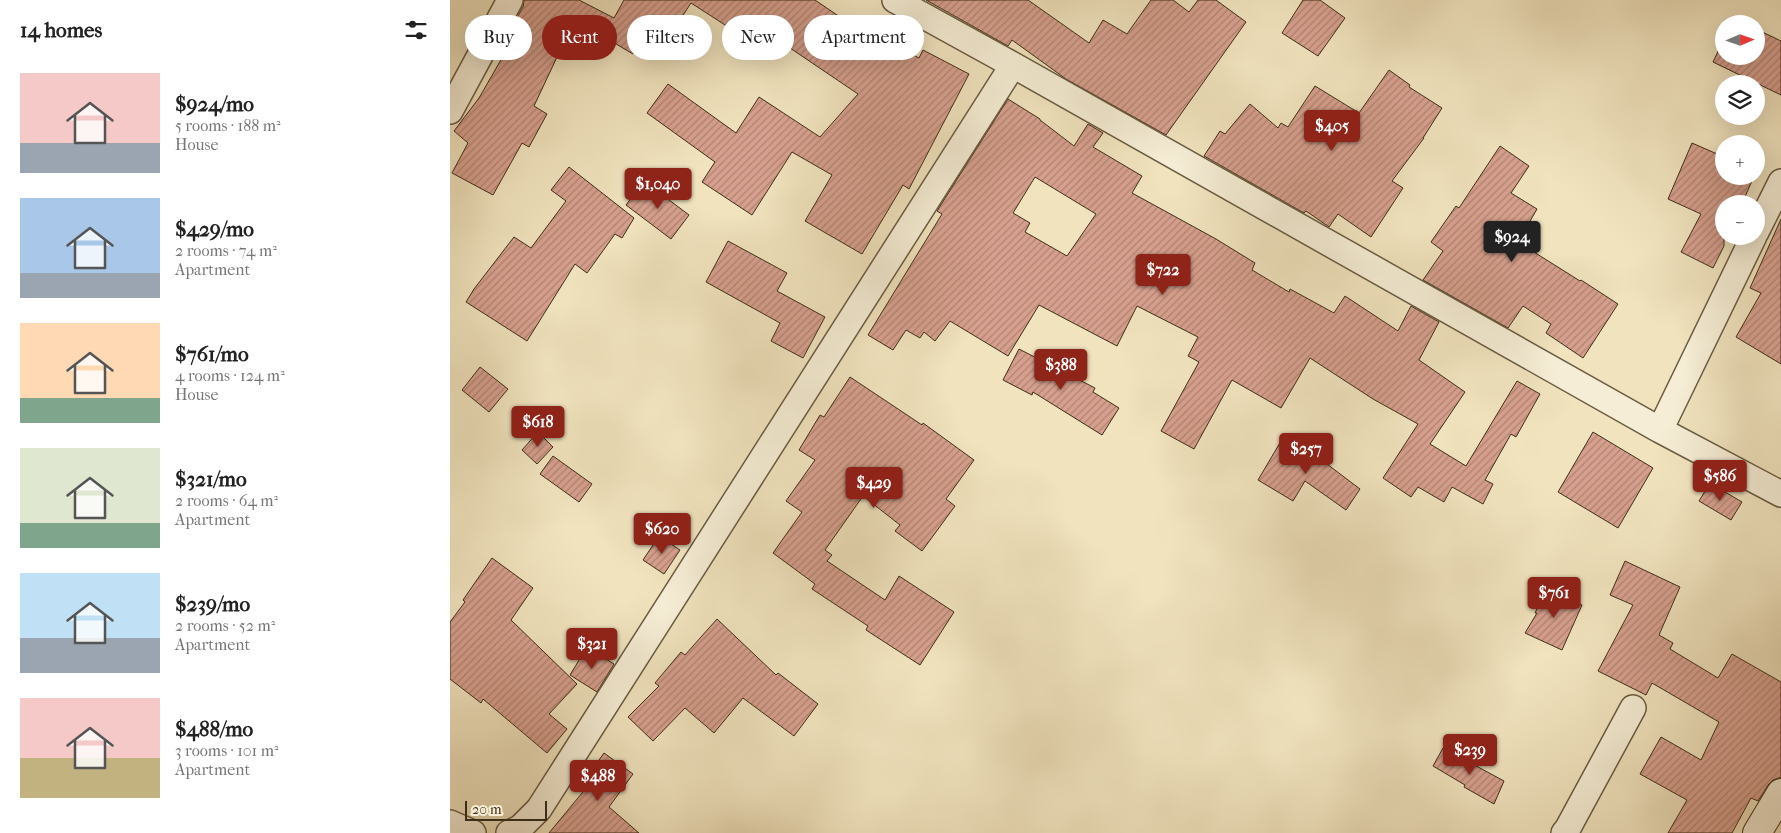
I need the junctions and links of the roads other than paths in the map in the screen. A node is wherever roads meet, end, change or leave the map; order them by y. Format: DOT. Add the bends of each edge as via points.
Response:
graph roads {
  1 [pos="510,0"];
  2 [pos="895,0"];
  3 [pos="1013,65"];
  4 [pos="450,111"];
  5 [pos="1781,182"];
  6 [pos="1765,214"];
  7 [pos="1750,245"];
  8 [pos="1660,430"];
  9 [pos="1781,494"];
  10 [pos="1633,708"];
  11 [pos="1781,793"];
  12 [pos="450,823"];
  13 [pos="473,833"];
  14 [pos="509,833"];
  15 [pos="1564,833"];
  16 [pos="1757,833"];
  1 -- 4 [label="street"];
  2 -- 3 [label="street"];
  3 -- 8 [label="street"];
  3 -- 14 [label="street" via="539,809 520,828"];
  5 -- 6 [label="street"];
  7 -- 8 [label="street"];
  8 -- 9 [label="street"];
  10 -- 15 [label="street"];
  11 -- 16 [label="street"];
  12 -- 13 [label="street"];
}
